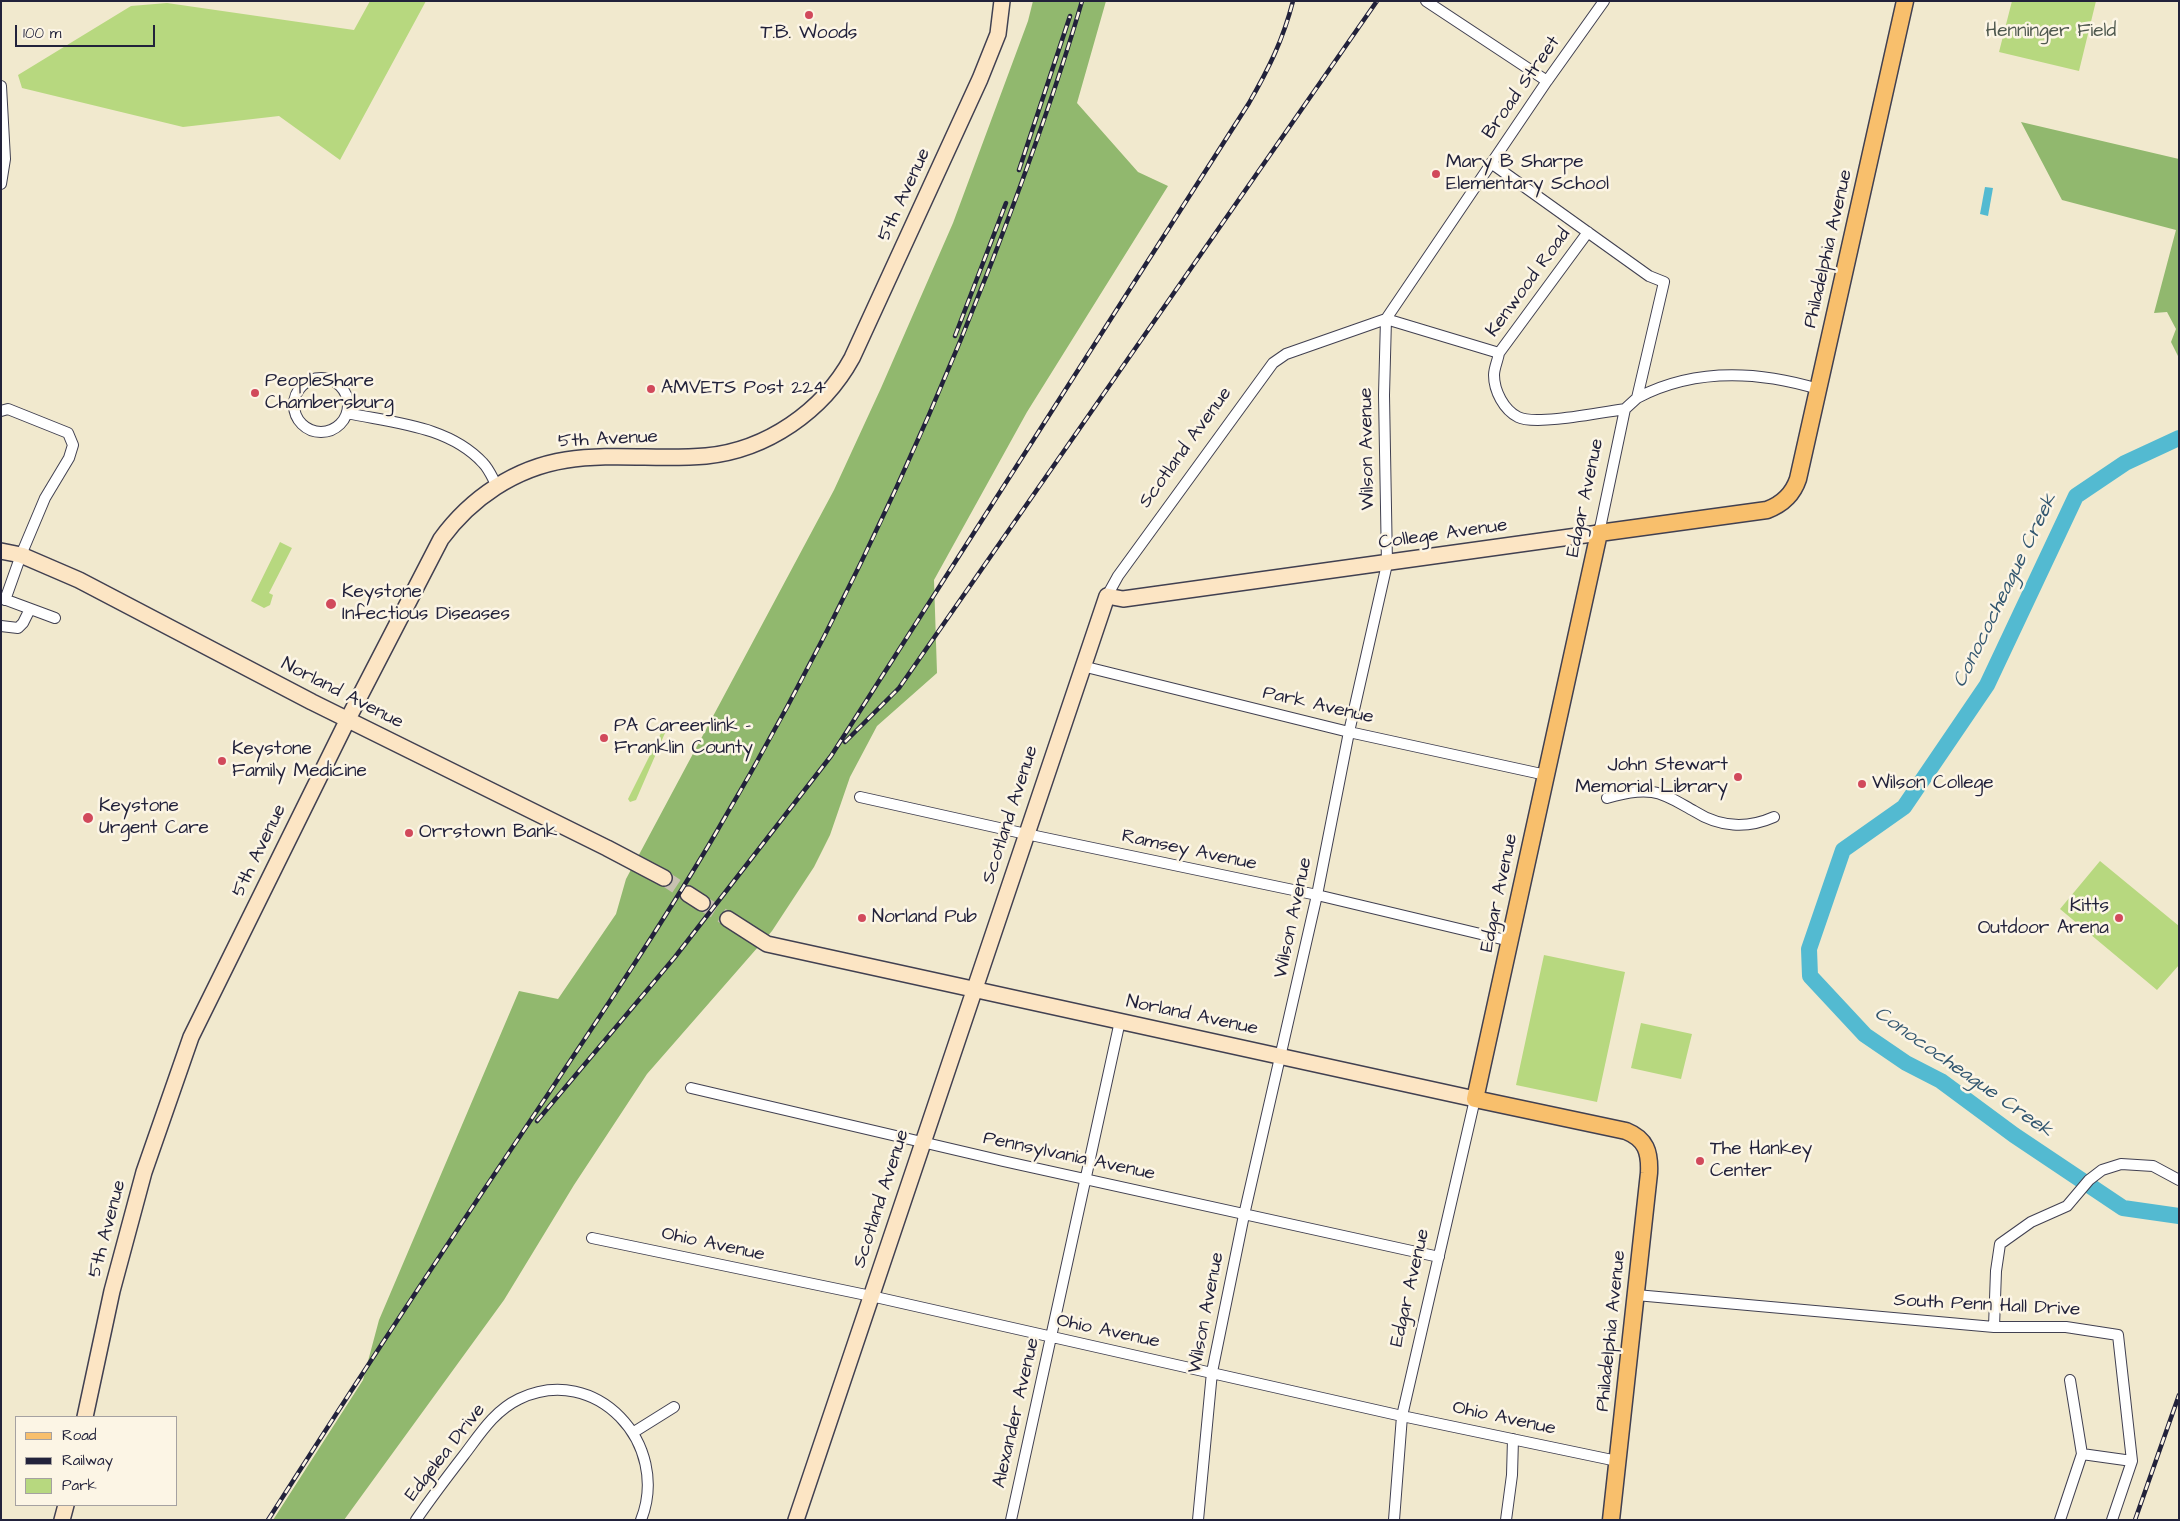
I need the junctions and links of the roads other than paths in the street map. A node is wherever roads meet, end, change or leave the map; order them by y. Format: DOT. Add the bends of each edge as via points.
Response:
graph roads {
  1 [pos="1002,1"];
  2 [pos="1426,1"];
  3 [pos="1604,1"];
  4 [pos="1905,1"];
  5 [pos="1547,81"];
  6 [pos="1,86"];
  7 [pos="1491,163"];
  8 [pos="1,184"];
  9 [pos="1588,232"];
  10 [pos="1386,319"];
  11 [pos="1499,353"];
  12 [pos="1818,388"];
  13 [pos="1637,398"];
  14 [pos="1625,409"];
  15 [pos="1,410"];
  16 [pos="347,412"];
  17 [pos="497,486"];
  18 [pos="1784,501"];
  19 [pos="1599,533"];
  20 [pos="1,551"];
  21 [pos="21,555"];
  22 [pos="1386,564"];
  23 [pos="1106,596"];
  24 [pos="3,599"];
  25 [pos="30,609"];
  26 [pos="55,618"];
  27 [pos="1,626"];
  28 [pos="1082,666"];
  29 [pos="348,720"];
  30 [pos="1349,732"];
  31 [pos="1546,775"];
  32 [pos="860,797"];
  33 [pos="1607,798"];
  34 [pos="1774,817"];
  35 [pos="1026,834"];
  36 [pos="664,878"];
  37 [pos="688,894"];
  38 [pos="1317,895"];
  39 [pos="702,903"];
  40 [pos="728,919"];
  41 [pos="1510,941"];
  42 [pos="974,990"];
  43 [pos="1120,1021"];
  44 [pos="1281,1056"];
  45 [pos="691,1088"];
  46 [pos="1474,1099"];
  47 [pos="922,1142"];
  48 [pos="1647,1147"];
  49 [pos="1085,1179"];
  50 [pos="2179,1180"];
  51 [pos="1244,1215"];
  52 [pos="592,1238"];
  53 [pos="1439,1257"];
  54 [pos="1636,1295"];
  55 [pos="871,1296"];
  56 [pos="1994,1327"];
  57 [pos="1052,1337"];
  58 [pos="1212,1372"];
  59 [pos="2070,1380"];
  60 [pos="674,1407"];
  61 [pos="85,1416"];
  62 [pos="1402,1416"];
  63 [pos="634,1432"];
  64 [pos="1513,1439"];
  65 [pos="2082,1454"];
  66 [pos="1617,1461"];
  67 [pos="2132,1462"];
  68 [pos="66,1506"];
  69 [pos="62,1520"];
  70 [pos="416,1520"];
  71 [pos="641,1520"];
  72 [pos="796,1520"];
  73 [pos="1011,1520"];
  74 [pos="1198,1520"];
  75 [pos="1394,1520"];
  76 [pos="1506,1520"];
  77 [pos="1612,1520"];
  78 [pos="2060,1520"];
  79 [pos="2112,1520"];
  1 -- 17 [label="street, 5th Avenue" via="998,34 980,79 867,325 844,372 812,409 774,435 728,453 564,460 528,470"];
  2 -- 5 [label="street"];
  3 -- 5 [label="street, Broad Street"];
  4 -- 12 [label="main road, Philadelphia Avenue"];
  5 -- 7 [label="street, Broad Street"];
  6 -- 8 [label="street" via="5,159"];
  7 -- 9 [label="street"];
  7 -- 10 [label="street, Broad Street"];
  9 -- 11 [label="street, Kenwood Road"];
  9 -- 13 [label="street" via="1649,276 1664,282"];
  10 -- 11 [label="street"];
  10 -- 22 [label="street, Wilson Avenue"];
  10 -- 23 [label="street, Scotland Avenue" via="1286,354 1273,362"];
  11 -- 14 [label="street, Kenwood Road" via="1494,375 1498,394 1508,410 1519,418 1538,420"];
  12 -- 13 [label="street" via="1757,375 1720,375 1668,385"];
  12 -- 18 [label="main road, Philadelphia Avenue" via="1798,479"];
  13 -- 14 [label="street"];
  14 -- 19 [label="street, Edgar Avenue"];
  15 -- 21 [label="street" via="8,409 68,433 73,445 69,458 45,498"];
  16 -- 16 [label="street" via="343,389 324,378 305,383 295,398 296,415 306,428 314,432 338,426"];
  16 -- 17 [label="street" via="424,429 455,440 484,463"];
  17 -- 29 [label="street, 5th Avenue" via="463,513 436,547"];
  18 -- 19 [label="main road, College Avenue" via="1760,511"];
  19 -- 22 [label="street, College Avenue"];
  19 -- 31 [label="main road, Edgar Avenue"];
  20 -- 21 [label="street, Norland Avenue"];
  21 -- 24 [label="street"];
  21 -- 29 [label="street, Norland Avenue" via="79,580"];
  22 -- 23 [label="street, College Avenue" via="1123,599"];
  22 -- 30 [label="street, Wilson Avenue"];
  23 -- 28 [label="street, Scotland Avenue"];
  24 -- 25 [label="street"];
  25 -- 26 [label="street"];
  25 -- 27 [label="street" via="18,628"];
  28 -- 30 [label="street, Park Avenue"];
  28 -- 35 [label="street, Scotland Avenue"];
  29 -- 36 [label="street, Norland Avenue"];
  29 -- 61 [label="street, 5th Avenue" via="191,1037 144,1172 112,1291"];
  30 -- 31 [label="street, Park Avenue"];
  30 -- 38 [label="street, Wilson Avenue"];
  31 -- 41 [label="main road, Edgar Avenue"];
  32 -- 35 [label="street, Ramsey Avenue"];
  33 -- 34 [label="street" via="1632,792 1654,792 1706,818 1729,824 1755,824"];
  35 -- 38 [label="street, Ramsey Avenue"];
  35 -- 42 [label="street, Scotland Avenue"];
  37 -- 39 [label="street"];
  38 -- 41 [label="street, Ramsey Avenue"];
  38 -- 44 [label="street, Wilson Avenue"];
  40 -- 42 [label="street, Norland Avenue" via="767,944"];
  41 -- 46 [label="main road, Edgar Avenue"];
  42 -- 43 [label="street, Norland Avenue"];
  42 -- 47 [label="street, Scotland Avenue"];
  43 -- 44 [label="street, Norland Avenue"];
  43 -- 49 [label="street, Alexander Avenue"];
  44 -- 46 [label="street, Norland Avenue"];
  44 -- 51 [label="street, Wilson Avenue"];
  45 -- 47 [label="street, Pennsylvania Avenue"];
  46 -- 48 [label="main road, Norland Avenue" via="1626,1131 1639,1137"];
  46 -- 53 [label="street, Edgar Avenue"];
  47 -- 49 [label="street, Pennsylvania Avenue"];
  47 -- 55 [label="street, Scotland Avenue"];
  48 -- 54 [label="main road, Philadelphia Avenue" via="1649,1173"];
  49 -- 51 [label="street, Pennsylvania Avenue"];
  49 -- 57 [label="street, Alexander Avenue"];
  50 -- 56 [label="street" via="2153,1166 2121,1164 2102,1170 2071,1202 2031,1222 2000,1244"];
  51 -- 53 [label="street, Pennsylvania Avenue"];
  51 -- 58 [label="street, Wilson Avenue"];
  52 -- 55 [label="street, Ohio Avenue"];
  53 -- 62 [label="street, Edgar Avenue"];
  54 -- 56 [label="street, South Penn Hall Drive"];
  54 -- 66 [label="main road, Philadelphia Avenue"];
  55 -- 57 [label="street, Ohio Avenue"];
  55 -- 72 [label="street, Scotland Avenue"];
  56 -- 67 [label="street, South Penn Hall Drive" via="2066,1327 2118,1335"];
  57 -- 58 [label="street, Ohio Avenue"];
  57 -- 73 [label="street, Alexander Avenue"];
  58 -- 62 [label="street, Ohio Avenue"];
  58 -- 74 [label="street, Wilson Avenue"];
  59 -- 65 [label="street"];
  60 -- 63 [label="street"];
  62 -- 64 [label="street, Ohio Avenue"];
  62 -- 75 [label="street, Edgar Avenue"];
  63 -- 70 [label="street, Edgelea Drive" via="614,1410 583,1394 549,1390 519,1399 491,1420"];
  63 -- 71 [label="street, Edgelea Drive" via="647,1474"];
  64 -- 66 [label="street, Ohio Avenue"];
  64 -- 76 [label="street"];
  65 -- 67 [label="street"];
  65 -- 78 [label="street"];
  66 -- 77 [label="main road, Philadelphia Avenue"];
  67 -- 79 [label="street, South Penn Hall Drive"];
  68 -- 69 [label="street"];
}
